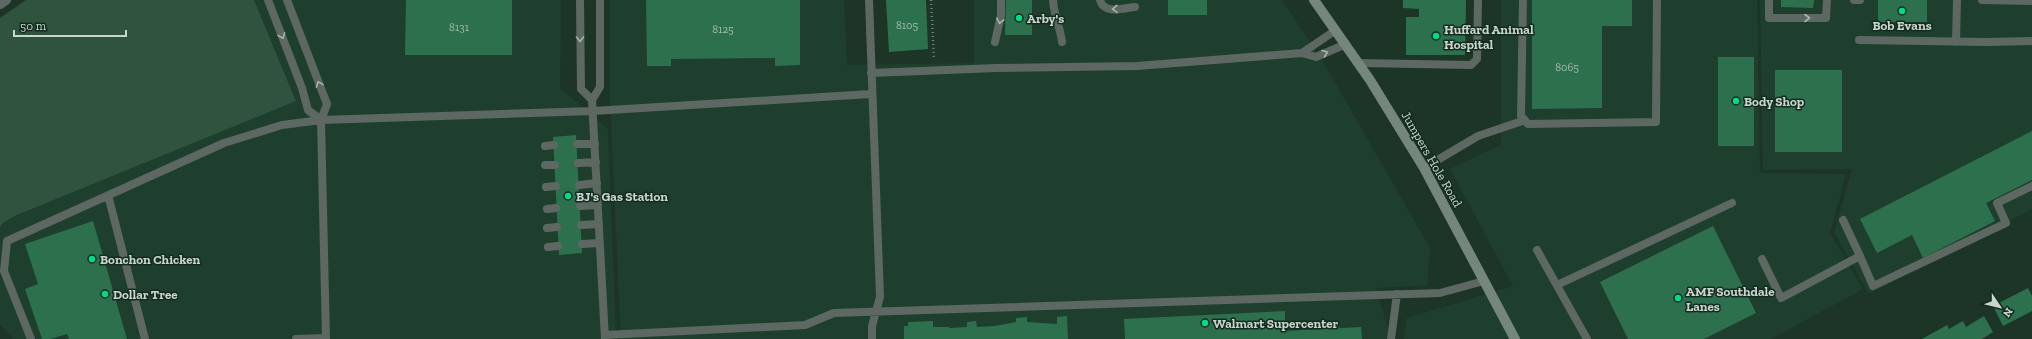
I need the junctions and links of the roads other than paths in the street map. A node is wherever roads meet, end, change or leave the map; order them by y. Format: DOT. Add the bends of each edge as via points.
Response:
graph roads {
  1 [pos="6,0"];
  2 [pos="268,0"];
  3 [pos="287,0"];
  4 [pos="580,0"];
  5 [pos="600,0"];
  6 [pos="869,0"];
  7 [pos="1001,0"];
  8 [pos="1054,0"];
  9 [pos="1100,0"];
  10 [pos="1314,0"];
  11 [pos="1478,0"];
  12 [pos="1522,0"];
  13 [pos="1656,0"];
  14 [pos="1769,0"];
  15 [pos="1827,0"];
  16 [pos="1854,0"];
  17 [pos="1860,0"];
  18 [pos="1957,0"];
  19 [pos="1982,0"];
  20 [pos="2032,1"];
  21 [pos="0,4"];
  22 [pos="1135,7"];
  23 [pos="1336,30"];
  24 [pos="1859,40"];
  25 [pos="2032,41"];
  26 [pos="995,42"];
  27 [pos="1062,42"];
  28 [pos="1956,42"];
  29 [pos="1346,44"];
  30 [pos="1302,53"];
  31 [pos="1359,63"];
  32 [pos="871,73"];
  33 [pos="871,94"];
  34 [pos="592,100"];
  35 [pos="593,111"];
  36 [pos="321,120"];
  37 [pos="1525,120"];
  38 [pos="577,144"];
  39 [pos="595,144"];
  40 [pos="554,145"];
  41 [pos="545,146"];
  42 [pos="596,162"];
  43 [pos="578,163"];
  44 [pos="545,165"];
  45 [pos="555,165"];
  46 [pos="1424,168"];
  47 [pos="597,183"];
  48 [pos="579,185"];
  49 [pos="556,186"];
  50 [pos="2032,186"];
  51 [pos="546,187"];
  52 [pos="108,195"];
  53 [pos="1732,203"];
  54 [pos="598,205"];
  55 [pos="580,206"];
  56 [pos="547,208"];
  57 [pos="556,208"];
  58 [pos="1843,220"];
  59 [pos="599,224"];
  60 [pos="581,225"];
  61 [pos="557,227"];
  62 [pos="547,228"];
  63 [pos="600,243"];
  64 [pos="582,244"];
  65 [pos="558,246"];
  66 [pos="548,247"];
  67 [pos="1537,250"];
  68 [pos="1860,256"];
  69 [pos="1762,259"];
  70 [pos="1484,281"];
  71 [pos="1557,285"];
  72 [pos="1396,294"];
  73 [pos="875,313"];
  74 [pos="644,336"];
  75 [pos="605,337"];
  76 [pos="326,338"];
  77 [pos="31,339"];
  78 [pos="145,339"];
  79 [pos="296,339"];
  80 [pos="872,339"];
  81 [pos="1391,339"];
  82 [pos="1515,339"];
  83 [pos="1587,339"];
  1 -- 21 [label="street"];
  2 -- 36 [label="lane, one-way" via="308,110"];
  36 -- 3 [label="lane, one-way" via="327,104"];
  4 -- 34 [label="lane, one-way" via="581,89"];
  5 -- 34 [label="lane" via="600,87"];
  6 -- 32 [label="lane"];
  7 -- 26 [label="lane, one-way" via="1001,15"];
  8 -- 27 [label="lane" via="1054,16"];
  22 -- 9 [label="lane, one-way" via="1109,9 1104,7"];
  10 -- 23 [label="main road, Jumpers Hole Road"];
  11 -- 31 [label="lane" via="1477,59 1471,65"];
  12 -- 37 [label="lane" via="1521,116"];
  13 -- 37 [label="lane" via="1656,122 1528,124"];
  14 -- 15 [label="lane, one-way" via="1769,18 1826,18"];
  16 -- 17 [label="lane"];
  18 -- 28 [label="lane"];
  19 -- 20 [label="lane"];
  23 -- 29 [label="main road, Jumpers Hole Road"];
  23 -- 30 [label="lane"];
  24 -- 28 [label="lane"];
  25 -- 28 [label="lane"];
  30 -- 29 [label="lane, one-way" via="1316,57"];
  29 -- 31 [label="main road, Jumpers Hole Road"];
  30 -- 32 [label="lane" via="1137,66"];
  31 -- 46 [label="main road, Jumpers Hole Road"];
  32 -- 33 [label="lane"];
  33 -- 35 [label="lane"];
  33 -- 73 [label="lane" via="880,297"];
  34 -- 35 [label="lane"];
  35 -- 36 [label="lane"];
  35 -- 39 [label="lane"];
  36 -- 52 [label="lane" via="282,125 224,144"];
  36 -- 76 [label="lane"];
  37 -- 46 [label="lane" via="1478,136"];
  38 -- 39 [label="lane"];
  39 -- 42 [label="lane"];
  40 -- 41 [label="lane"];
  42 -- 43 [label="lane"];
  42 -- 47 [label="lane"];
  44 -- 45 [label="lane"];
  46 -- 70 [label="main road, Jumpers Hole Road"];
  47 -- 48 [label="lane"];
  47 -- 54 [label="lane"];
  49 -- 51 [label="lane"];
  50 -- 68 [label="lane" via="1997,203 2006,223 1873,286"];
  52 -- 77 [label="lane" via="7,241 4,271"];
  52 -- 78 [label="lane"];
  53 -- 71 [label="lane"];
  54 -- 55 [label="lane"];
  54 -- 59 [label="lane"];
  56 -- 57 [label="lane"];
  58 -- 68 [label="lane"];
  59 -- 60 [label="lane"];
  59 -- 63 [label="lane"];
  61 -- 62 [label="lane"];
  63 -- 64 [label="lane"];
  63 -- 75 [label="lane"];
  65 -- 66 [label="lane"];
  67 -- 71 [label="lane"];
  68 -- 69 [label="lane" via="1781,298"];
  70 -- 72 [label="lane" via="1440,293"];
  70 -- 82 [label="main road, Jumpers Hole Road"];
  71 -- 83 [label="lane"];
  72 -- 73 [label="lane"];
  72 -- 81 [label="lane"];
  73 -- 74 [label="lane" via="834,313 805,325"];
  73 -- 80 [label="lane"];
  74 -- 75 [label="lane"];
  76 -- 79 [label="lane"];
}
